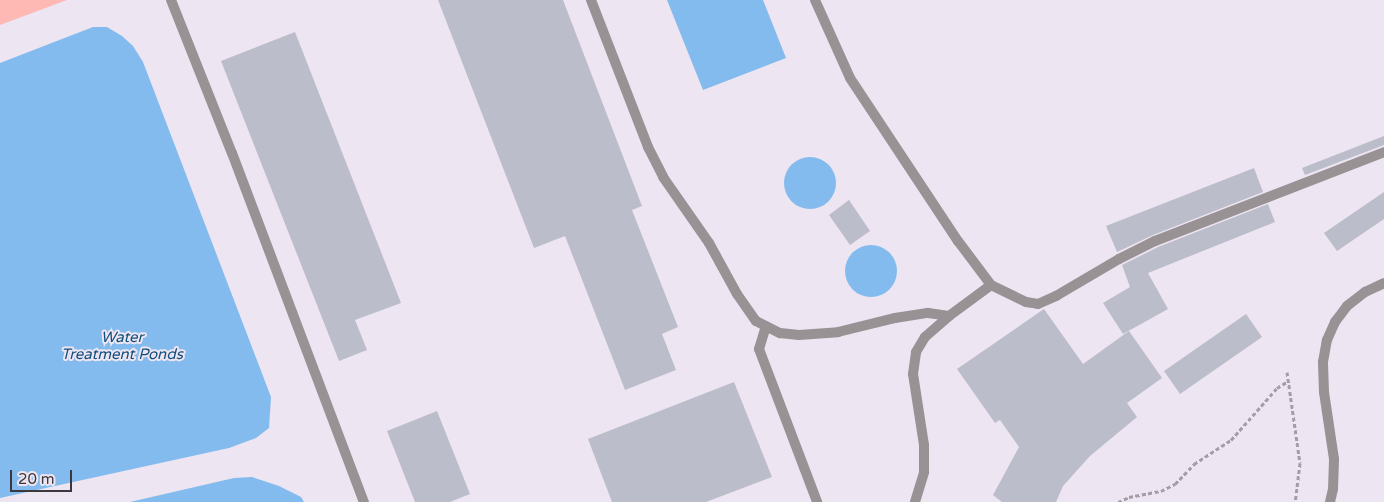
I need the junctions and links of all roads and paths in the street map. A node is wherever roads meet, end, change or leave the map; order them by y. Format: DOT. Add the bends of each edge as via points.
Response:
graph roads {
  1 [pos="170,0"];
  2 [pos="591,0"];
  3 [pos="815,0"];
  4 [pos="1384,152"];
  5 [pos="1384,283"];
  6 [pos="991,285"];
  7 [pos="949,316"];
  8 [pos="766,326"];
  9 [pos="1288,372"];
  10 [pos="1288,381"];
  11 [pos="364,502"];
  12 [pos="817,502"];
  13 [pos="916,502"];
  14 [pos="1118,502"];
  15 [pos="1295,502"];
  16 [pos="1330,502"];
  1 -- 11 [label="lane"];
  2 -- 8 [label="lane" via="648,148 663,177 709,243 737,294 756,321"];
  3 -- 6 [label="lane" via="850,78 958,241"];
  4 -- 6 [label="lane" via="1155,241 1038,304 1014,297"];
  5 -- 16 [label="lane" via="1347,306 1327,340 1323,362 1324,392 1334,458"];
  6 -- 7 [label="lane"];
  7 -- 8 [label="lane" via="928,313 838,332 799,335 780,333"];
  7 -- 13 [label="lane" via="925,337 916,352 913,374 924,445 924,472"];
  8 -- 12 [label="lane" via="759,349"];
  9 -- 10 [label="path"];
  10 -- 14 [label="path" via="1277,388 1231,440 1194,464 1175,484"];
  10 -- 15 [label="path" via="1300,463"];
}
